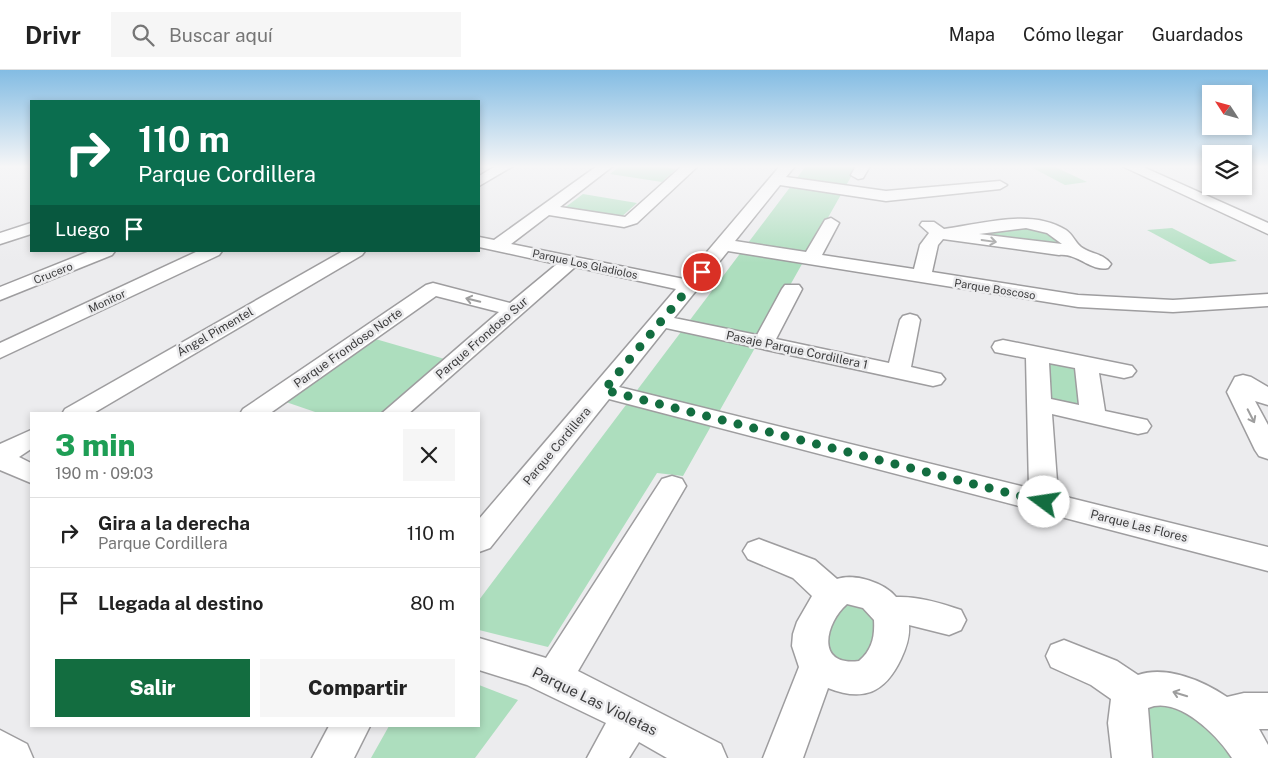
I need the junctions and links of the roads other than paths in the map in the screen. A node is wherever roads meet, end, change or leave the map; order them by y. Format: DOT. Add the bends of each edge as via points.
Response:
graph roads {
  1 [pos="564,198"];
  2 [pos="654,198"];
  3 [pos="763,198"];
  4 [pos="844,198"];
  5 [pos="1199,198"];
  6 [pos="548,210"];
  7 [pos="30,228"];
  8 [pos="934,229"];
  9 [pos="1268,230"];
  10 [pos="0,239"];
  11 [pos="495,241"];
  12 [pos="725,245"];
  13 [pos="1071,250"];
  14 [pos="104,252"];
  15 [pos="211,252"];
  16 [pos="354,252"];
  17 [pos="811,259"];
  18 [pos="571,261"];
  19 [pos="1102,264"];
  20 [pos="921,277"];
  21 [pos="690,286"];
  22 [pos="792,289"];
  23 [pos="0,294"];
  24 [pos="1268,300"];
  25 [pos="514,310"];
  26 [pos="910,320"];
  27 [pos="661,321"];
  28 [pos="763,343"];
  29 [pos="1002,347"];
  30 [pos="0,351"];
  31 [pos="1038,354"];
  32 [pos="1086,363"];
  33 [pos="1124,371"];
  34 [pos="898,372"];
  35 [pos="933,379"];
  36 [pos="1268,379"];
  37 [pos="1243,382"];
  38 [pos="604,390"];
  39 [pos="1268,398"];
  40 [pos="1040,404"];
  41 [pos="266,411"];
  42 [pos="77,412"];
  43 [pos="394,412"];
  44 [pos="1093,416"];
  45 [pos="1138,426"];
  46 [pos="30,439"];
  47 [pos="1268,450"];
  48 [pos="0,458"];
  49 [pos="30,473"];
  50 [pos="672,486"];
  51 [pos="1044,502"];
  52 [pos="480,539"];
  53 [pos="759,551"];
  54 [pos="1268,559"];
  55 [pos="832,594"];
  56 [pos="888,612"];
  57 [pos="949,620"];
  58 [pos="480,654"];
  59 [pos="1064,656"];
  60 [pos="818,666"];
  61 [pos="554,678"];
  62 [pos="1135,694"];
  63 [pos="1268,711"];
  64 [pos="1222,716"];
  65 [pos="631,718"];
  66 [pos="350,727"];
  67 [pos="0,750"];
  68 [pos="13,758"];
  69 [pos="332,758"];
  70 [pos="607,758"];
  71 [pos="707,758"];
  72 [pos="783,758"];
  73 [pos="1132,758"];
  74 [pos="1253,758"];
  1 -- 6 [label="street"];
  2 -- 6 [label="street" via="631,220 624,222"];
  3 -- 12 [label="street, Parque Cordillera"];
  4 -- 17 [label="street"];
  5 -- 9 [label="street"];
  6 -- 11 [label="street"];
  7 -- 10 [label="street"];
  8 -- 13 [label="street, one-way" via="1047,249"];
  8 -- 13 [label="street" via="1026,223 1031,218 1073,246"];
  8 -- 20 [label="street"];
  11 -- 18 [label="street, Parque Los Gladiolos"];
  12 -- 17 [label="street, Parque Boscoso"];
  12 -- 21 [label="street, Parque Cordillera"];
  13 -- 19 [label="street"];
  14 -- 23 [label="street, Crucero"];
  15 -- 30 [label="street, Monitor"];
  16 -- 42 [label="street, Ángel Pimentel"];
  17 -- 20 [label="street, Parque Boscoso"];
  18 -- 21 [label="street, Parque Los Gladiolos"];
  18 -- 25 [label="street, Parque Frondoso Sur"];
  20 -- 24 [label="street, Parque Boscoso" via="1043,297 1114,304 1182,306"];
  21 -- 27 [label="street, Parque Cordillera"];
  22 -- 28 [label="street"];
  25 -- 41 [label="street, Parque Frondoso Norte, one-way" via="433,289"];
  25 -- 43 [label="street, Parque Frondoso Sur"];
  26 -- 34 [label="street"];
  27 -- 28 [label="street, Pasaje Parque Cordillera 1"];
  27 -- 38 [label="street, Parque Cordillera"];
  28 -- 34 [label="street, Pasaje Parque Cordillera 1"];
  29 -- 31 [label="street"];
  31 -- 32 [label="street"];
  31 -- 40 [label="street"];
  32 -- 33 [label="street"];
  32 -- 44 [label="street"];
  34 -- 35 [label="street, Pasaje Parque Cordillera 1"];
  36 -- 37 [label="street"];
  37 -- 39 [label="street"];
  37 -- 47 [label="street, one-way" via="1239,392"];
  38 -- 51 [label="street, Parque Las Flores"];
  38 -- 52 [label="street, Parque Cordillera"];
  40 -- 44 [label="street"];
  40 -- 51 [label="street"];
  44 -- 45 [label="street"];
  46 -- 48 [label="street"];
  48 -- 49 [label="street"];
  50 -- 61 [label="street"];
  51 -- 54 [label="street, Parque Las Flores"];
  53 -- 55 [label="street" via="804,569"];
  55 -- 56 [label="street" via="844,590 863,592"];
  55 -- 60 [label="street" via="820,608 812,632 811,651"];
  56 -- 57 [label="street" via="909,611"];
  56 -- 60 [label="street" via="892,622 889,645 879,668 870,675 839,676"];
  58 -- 61 [label="street, Parque Las Violetas"];
  59 -- 62 [label="street" via="1104,673"];
  60 -- 72 [label="street"];
  61 -- 65 [label="street, Parque Las Violetas"];
  64 -- 62 [label="street, one-way" via="1200,700 1181,694 1150,688"];
  62 -- 73 [label="street" via="1129,700 1128,709"];
  63 -- 64 [label="street" via="1244,711"];
  64 -- 74 [label="street" via="1248,746"];
  65 -- 70 [label="street"];
  65 -- 71 [label="street, Parque Las Violetas"];
  66 -- 69 [label="street"];
  67 -- 68 [label="street"];
}
